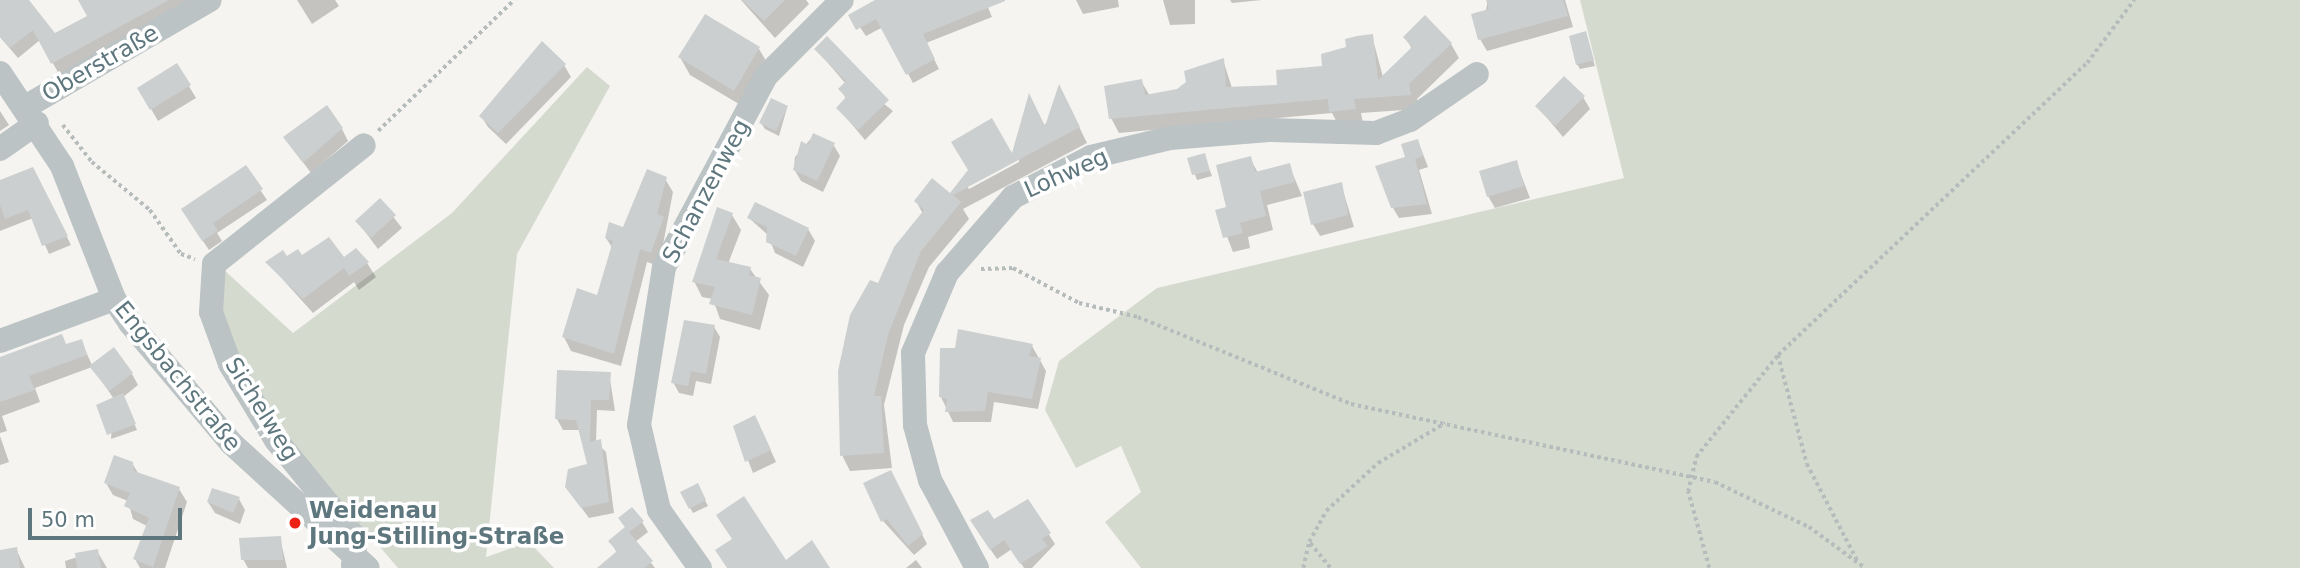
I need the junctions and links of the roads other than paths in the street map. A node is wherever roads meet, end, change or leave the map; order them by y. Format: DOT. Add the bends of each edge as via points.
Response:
graph roads {
  1 [pos="210,0"];
  2 [pos="842,0"];
  3 [pos="0,74"];
  4 [pos="1477,75"];
  5 [pos="32,110"];
  6 [pos="364,145"];
  7 [pos="0,149"];
  8 [pos="114,299"];
  9 [pos="0,341"];
  10 [pos="359,565"];
  11 [pos="700,568"];
  12 [pos="977,568"];
  1 -- 5 [label="street, Oberstraße"];
  2 -- 11 [label="street, Schanzenweg" via="766,76 664,267 639,425 659,510"];
  3 -- 5 [label="street, Engsbachstraße"];
  4 -- 12 [label="street, Lohweg" via="1420,114 1376,133 1269,130 1170,138 1091,157 1013,197 947,273 913,353 915,425 930,480"];
  5 -- 7 [label="street, Oberstraße"];
  5 -- 8 [label="street, Engsbachstraße" via="62,166"];
  6 -- 10 [label="street, Sichelweg" via="214,264 211,312 230,364 276,440 356,537"];
  8 -- 9 [label="street"];
  8 -- 10 [label="street, Engsbachstraße" via="230,443"];
}
